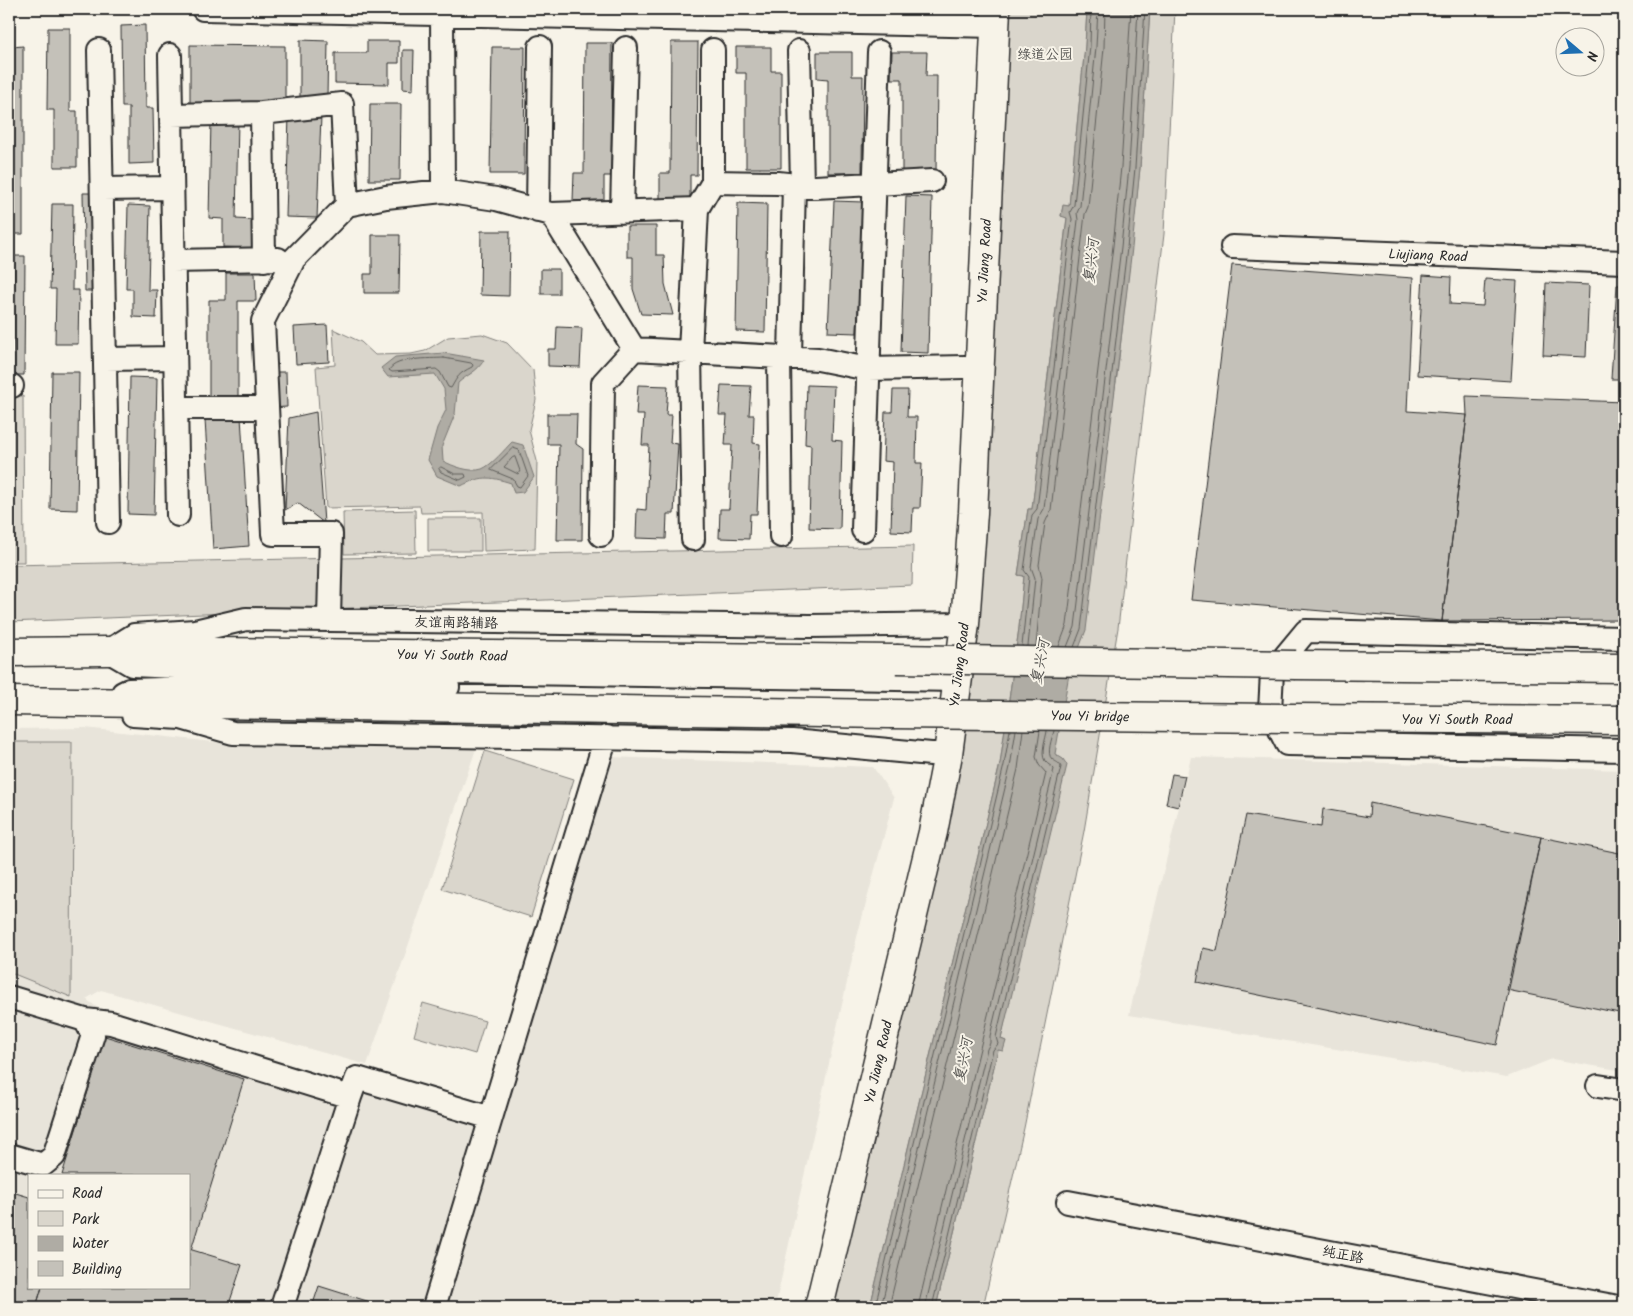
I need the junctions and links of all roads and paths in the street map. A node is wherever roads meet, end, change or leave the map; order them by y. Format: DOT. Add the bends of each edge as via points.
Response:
graph roads {
  1 [pos="203,9"];
  2 [pos="279,10"];
  3 [pos="442,14"];
  4 [pos="988,17"];
  5 [pos="540,47"];
  6 [pos="626,48"];
  7 [pos="100,50"];
  8 [pos="713,50"];
  9 [pos="799,51"];
  10 [pos="879,52"];
  11 [pos="170,55"];
  12 [pos="262,113"];
  13 [pos="171,114"];
  14 [pos="932,181"];
  15 [pos="713,182"];
  16 [pos="875,184"];
  17 [pos="798,185"];
  18 [pos="172,188"];
  19 [pos="102,189"];
  20 [pos="443,191"];
  21 [pos="347,205"];
  22 [pos="697,209"];
  23 [pos="622,212"];
  24 [pos="545,213"];
  25 [pos="1232,248"];
  26 [pos="294,259"];
  27 [pos="264,260"];
  28 [pos="174,261"];
  29 [pos="1624,262"];
  30 [pos="634,350"];
  31 [pos="690,352"];
  32 [pos="784,357"];
  33 [pos="175,358"];
  34 [pos="105,359"];
  35 [pos="964,367"];
  36 [pos="868,369"];
  37 [pos="176,408"];
  38 [pos="266,408"];
  39 [pos="178,515"];
  40 [pos="108,522"];
  41 [pos="863,530"];
  42 [pos="601,535"];
  43 [pos="781,536"];
  44 [pos="693,539"];
  45 [pos="329,620"];
  46 [pos="957,624"];
  47 [pos="1624,638"];
  48 [pos="108,651"];
  49 [pos="9,652"];
  50 [pos="1624,668"];
  51 [pos="950,685"];
  52 [pos="9,701"];
  53 [pos="102,704"];
  54 [pos="1289,718"];
  55 [pos="1624,720"];
  56 [pos="606,737"];
  57 [pos="1624,750"];
  58 [pos="939,754"];
  59 [pos="9,997"];
  60 [pos="85,1020"];
  61 [pos="1598,1086"];
  62 [pos="1624,1090"];
  63 [pos="350,1097"];
  64 [pos="491,1118"];
  65 [pos="9,1155"];
  66 [pos="1068,1202"];
  67 [pos="282,1307"];
  68 [pos="434,1307"];
  69 [pos="804,1307"];
  70 [pos="819,1307"];
  71 [pos="1618,1307"];
  1 -- 2 [label="street"];
  2 -- 3 [label="street"];
  3 -- 4 [label="street"];
  3 -- 20 [label="street"];
  4 -- 35 [label="main road, Yu Jiang Road"];
  4 -- 46 [label="main road, Yu Jiang Road" via="973,513"];
  5 -- 24 [label="street"];
  6 -- 23 [label="street"];
  7 -- 19 [label="street"];
  8 -- 15 [label="street"];
  9 -- 17 [label="street"];
  10 -- 16 [label="street"];
  11 -- 13 [label="street"];
  12 -- 13 [label="street"];
  12 -- 21 [label="street" via="342,104"];
  12 -- 27 [label="street"];
  13 -- 18 [label="street"];
  14 -- 16 [label="street"];
  15 -- 17 [label="street"];
  15 -- 22 [label="street"];
  16 -- 17 [label="street"];
  16 -- 36 [label="street"];
  17 -- 32 [label="street"];
  18 -- 19 [label="street"];
  18 -- 28 [label="street"];
  19 -- 34 [label="street"];
  20 -- 21 [label="street"];
  20 -- 24 [label="street" via="496,199"];
  21 -- 26 [label="street"];
  22 -- 23 [label="street"];
  22 -- 31 [label="street"];
  23 -- 24 [label="street"];
  24 -- 30 [label="street"];
  25 -- 29 [label="street, Liujiang Road"];
  26 -- 27 [label="street"];
  26 -- 38 [label="street" via="263,321"];
  27 -- 28 [label="street"];
  28 -- 33 [label="street"];
  30 -- 31 [label="street"];
  30 -- 42 [label="street" via="603,383"];
  31 -- 32 [label="street"];
  31 -- 44 [label="street"];
  32 -- 36 [label="street" via="818,359"];
  32 -- 43 [label="street"];
  33 -- 34 [label="street"];
  33 -- 37 [label="street"];
  34 -- 40 [label="street"];
  35 -- 36 [label="street"];
  35 -- 46 [label="main road, Yu Jiang Road" via="957,527"];
  36 -- 41 [label="street"];
  37 -- 38 [label="street"];
  37 -- 39 [label="street"];
  38 -- 45 [label="street" via="273,534 331,534"];
  45 -- 46 [label="street, 友谊南路辅路" via="810,626"];
  45 -- 48 [label="street, 友谊南路辅路" via="246,619 195,631 134,635"];
  46 -- 51 [label="main road, Yu Jiang Road"];
  47 -- 57 [label="street" via="1306,631 1272,672 1270,711 1287,744"];
  48 -- 49 [label="main road, You Yi South Road"];
  48 -- 50 [label="main road, You Yi South Road, bridge"];
  48 -- 51 [label="street" via="132,665 197,668"];
  51 -- 53 [label="street" via="195,688 129,690"];
  51 -- 58 [label="main road, Yu Jiang Road"];
  52 -- 53 [label="main road"];
  53 -- 54 [label="main road, You Yi bridge, bridge"];
  53 -- 56 [label="street" via="125,715 182,718 233,734"];
  54 -- 55 [label="main road, You Yi South Road"];
  56 -- 58 [label="street" via="792,741"];
  56 -- 64 [label="street"];
  58 -- 69 [label="main road, Yu Jiang Road" via="919,824"];
  58 -- 70 [label="main road, Yu Jiang Road" via="932,832"];
  59 -- 60 [label="street"];
  60 -- 63 [label="street" via="111,1023"];
  60 -- 65 [label="street" via="93,1036 54,1156 43,1165"];
  61 -- 62 [label="street"];
  63 -- 64 [label="street" via="357,1078"];
  63 -- 67 [label="street"];
  64 -- 68 [label="street"];
  66 -- 71 [label="street, 纯正路"];
}
